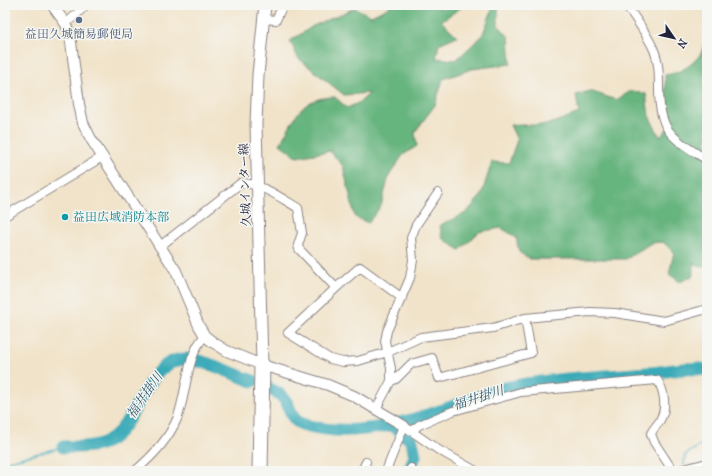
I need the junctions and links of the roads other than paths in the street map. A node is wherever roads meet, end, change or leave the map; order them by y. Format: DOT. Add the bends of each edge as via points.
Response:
graph roads {
  1 [pos="52,5"];
  2 [pos="86,5"];
  3 [pos="265,5"];
  4 [pos="283,5"];
  5 [pos="626,5"];
  6 [pos="263,19"];
  7 [pos="66,24"];
  8 [pos="102,157"];
  9 [pos="707,160"];
  10 [pos="258,186"];
  11 [pos="438,193"];
  12 [pos="5,216"];
  13 [pos="159,247"];
  14 [pos="336,288"];
  15 [pos="402,298"];
  16 [pos="707,309"];
  17 [pos="525,318"];
  18 [pos="205,336"];
  19 [pos="388,352"];
  20 [pos="262,365"];
  21 [pos="391,381"];
  22 [pos="376,409"];
  23 [pos="408,428"];
  24 [pos="366,462"];
  25 [pos="707,463"];
  26 [pos="136,471"];
  27 [pos="260,471"];
  28 [pos="325,471"];
  29 [pos="328,471"];
  30 [pos="362,471"];
  31 [pos="386,471"];
  32 [pos="476,471"];
  33 [pos="674,471"];
  1 -- 7 [label="street"];
  2 -- 7 [label="street"];
  3 -- 6 [label="main road, 久城インター線"];
  4 -- 6 [label="street" via="276,20"];
  5 -- 9 [label="street" via="654,50 659,71 659,106 662,120 669,132 682,144"];
  6 -- 10 [label="main road, 久城インター線" via="256,124"];
  7 -- 8 [label="street" via="84,123"];
  8 -- 12 [label="street"];
  8 -- 13 [label="street"];
  10 -- 13 [label="street" via="242,183"];
  10 -- 14 [label="street" via="298,208 302,233 299,249"];
  10 -- 20 [label="main road, 久城インター線"];
  11 -- 15 [label="street" via="416,225 411,238 413,260 410,278"];
  13 -- 18 [label="street" via="176,271 192,313"];
  14 -- 15 [label="street" via="360,267"];
  14 -- 19 [label="street" via="288,333 330,359 343,362 358,361"];
  15 -- 19 [label="street" via="387,331 385,340"];
  16 -- 17 [label="street" via="664,321 596,312"];
  17 -- 19 [label="street" via="493,328 421,338"];
  17 -- 21 [label="street" via="531,353 439,378 432,358 412,364"];
  18 -- 20 [label="street" via="227,351"];
  18 -- 26 [label="street" via="199,342 193,356 185,394 169,435"];
  19 -- 21 [label="street"];
  20 -- 22 [label="street" via="328,385"];
  20 -- 27 [label="highway"];
  21 -- 22 [label="street"];
  22 -- 23 [label="street"];
  23 -- 31 [label="street"];
  23 -- 32 [label="street" via="437,449"];
  23 -- 33 [label="street" via="453,411 521,392 657,380 663,394 664,409 651,434"];
  24 -- 30 [label="street"];
  25 -- 33 [label="street"];
  28 -- 29 [label="street"];
}
